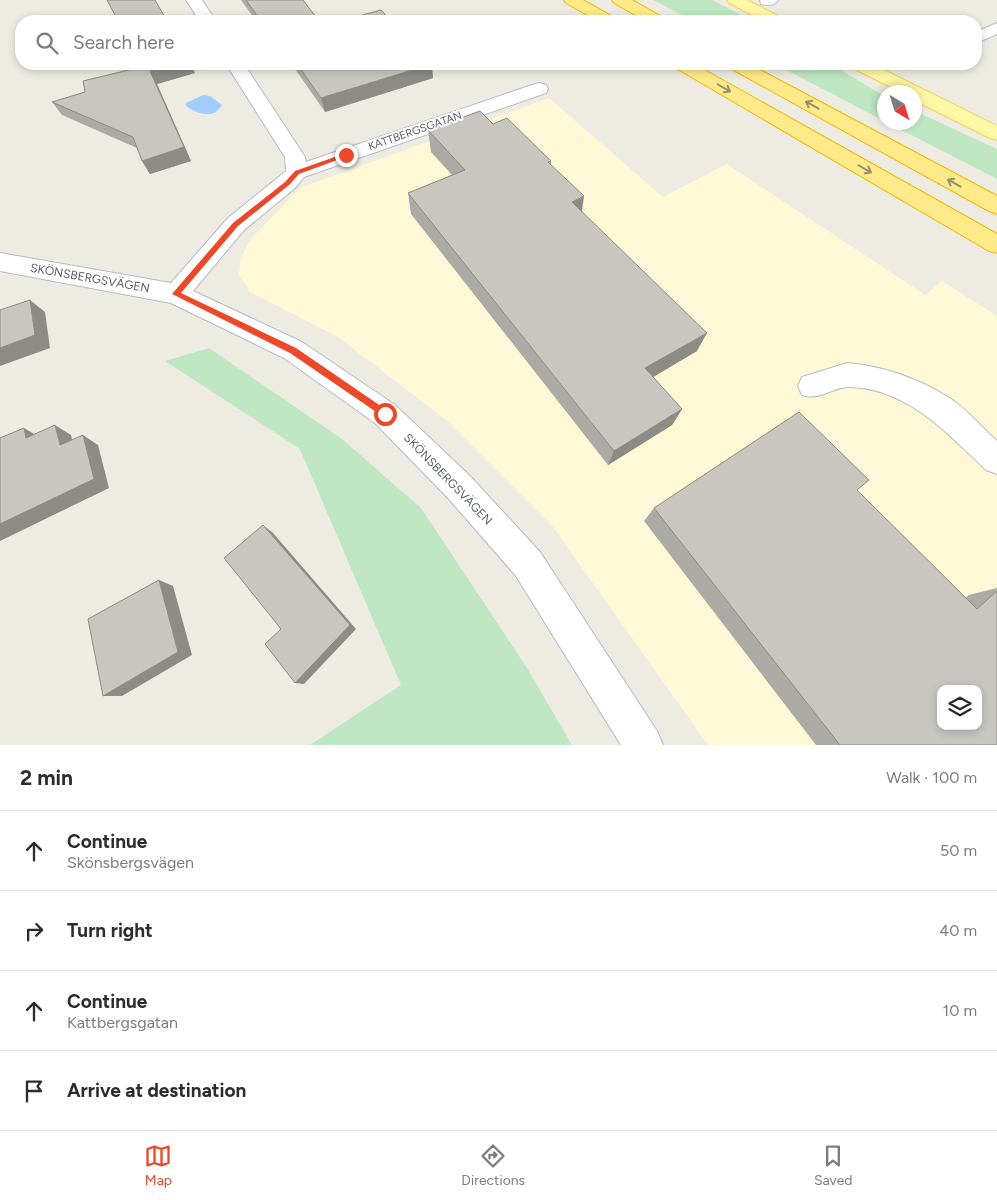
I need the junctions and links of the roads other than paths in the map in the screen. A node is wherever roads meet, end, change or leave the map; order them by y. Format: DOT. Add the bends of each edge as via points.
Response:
graph roads {
  1 [pos="194,0"];
  2 [pos="572,0"];
  3 [pos="620,0"];
  4 [pos="735,0"];
  5 [pos="204,15"];
  6 [pos="598,15"];
  7 [pos="647,15"];
  8 [pos="764,15"];
  9 [pos="997,28"];
  10 [pos="982,35"];
  11 [pos="239,70"];
  12 [pos="692,70"];
  13 [pos="747,70"];
  14 [pos="871,70"];
  15 [pos="539,88"];
  16 [pos="997,134"];
  17 [pos="297,172"];
  18 [pos="997,206"];
  19 [pos="997,246"];
  20 [pos="0,262"];
  21 [pos="176,294"];
  22 [pos="812,386"];
  23 [pos="997,460"];
  24 [pos="643,745"];
  1 -- 5 [label="street"];
  2 -- 6 [label="highway"];
  3 -- 7 [label="highway"];
  4 -- 8 [label="main road"];
  9 -- 10 [label="street"];
  11 -- 17 [label="street" via="295,156"];
  12 -- 19 [label="highway, one-way"];
  18 -- 13 [label="highway, one-way"];
  14 -- 16 [label="main road"];
  15 -- 17 [label="street, KATTBERGSGATAN"];
  17 -- 21 [label="street" via="236,224"];
  20 -- 21 [label="street, SKÖNSBERGSVÄGEN"];
  21 -- 24 [label="street, SKÖNSBERGSVÄGEN" via="293,350 385,414 459,487 528,564"];
  22 -- 23 [label="street" via="847,375 871,377 901,387 938,407"];
}
